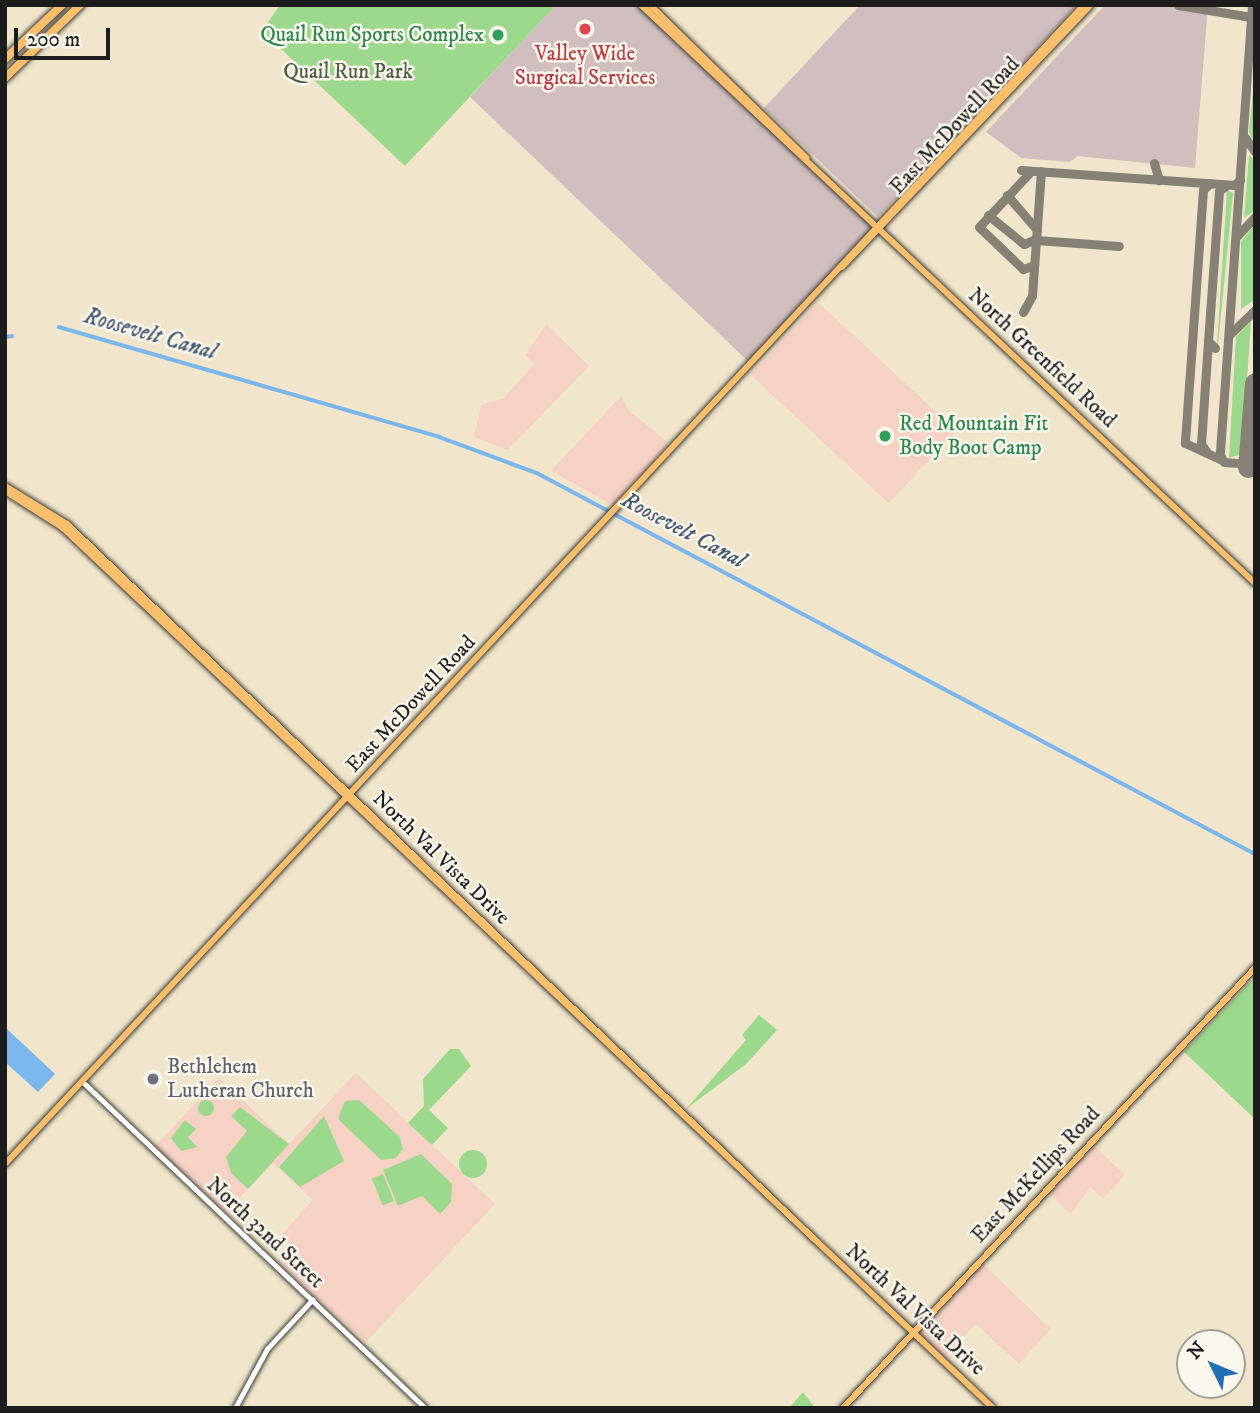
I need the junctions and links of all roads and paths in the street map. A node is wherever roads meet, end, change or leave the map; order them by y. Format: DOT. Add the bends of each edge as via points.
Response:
graph roads {
  1 [pos="62,5"];
  2 [pos="80,5"];
  3 [pos="641,5"];
  4 [pos="650,5"];
  5 [pos="1084,5"];
  6 [pos="1091,5"];
  7 [pos="5,59"];
  8 [pos="698,59"];
  9 [pos="723,77"];
  10 [pos="5,78"];
  11 [pos="980,120"];
  12 [pos="806,158"];
  13 [pos="879,228"];
  14 [pos="5,486"];
  15 [pos="5,491"];
  16 [pos="1255,583"];
  17 [pos="347,797"];
  18 [pos="1255,968"];
  19 [pos="82,1081"];
  20 [pos="5,1164"];
  21 [pos="312,1300"];
  22 [pos="913,1332"];
  23 [pos="235,1408"];
  24 [pos="425,1408"];
  25 [pos="843,1408"];
  26 [pos="993,1408"];
  1 -- 7 [label="highway"];
  2 -- 10 [label="highway"];
  3 -- 8 [label="main road, North Greenfield Road"];
  4 -- 9 [label="main road, North Greenfield Road"];
  5 -- 11 [label="main road, East McDowell Road"];
  6 -- 11 [label="main road, East McDowell Road"];
  8 -- 9 [label="main road"];
  8 -- 12 [label="main road, North Greenfield Road"];
  9 -- 12 [label="main road, North Greenfield Road"];
  11 -- 13 [label="main road, East McDowell Road"];
  12 -- 13 [label="main road, North Greenfield Road"];
  13 -- 16 [label="main road, North Greenfield Road"];
  13 -- 17 [label="main road, East McDowell Road"];
  14 -- 17 [label="main road, North Val Vista Drive" via="67,524"];
  15 -- 17 [label="main road, North Val Vista Drive" via="63,528"];
  17 -- 19 [label="main road, East McDowell Road"];
  17 -- 22 [label="main road, North Val Vista Drive"];
  18 -- 22 [label="main road, East McKellips Road"];
  19 -- 20 [label="main road, East McDowell Road"];
  19 -- 21 [label="street, North 32nd Street"];
  21 -- 23 [label="street" via="267,1349"];
  21 -- 24 [label="street, North 32nd Street"];
  22 -- 25 [label="main road, East McKellips Road"];
  22 -- 26 [label="main road, North Val Vista Drive"];
}
